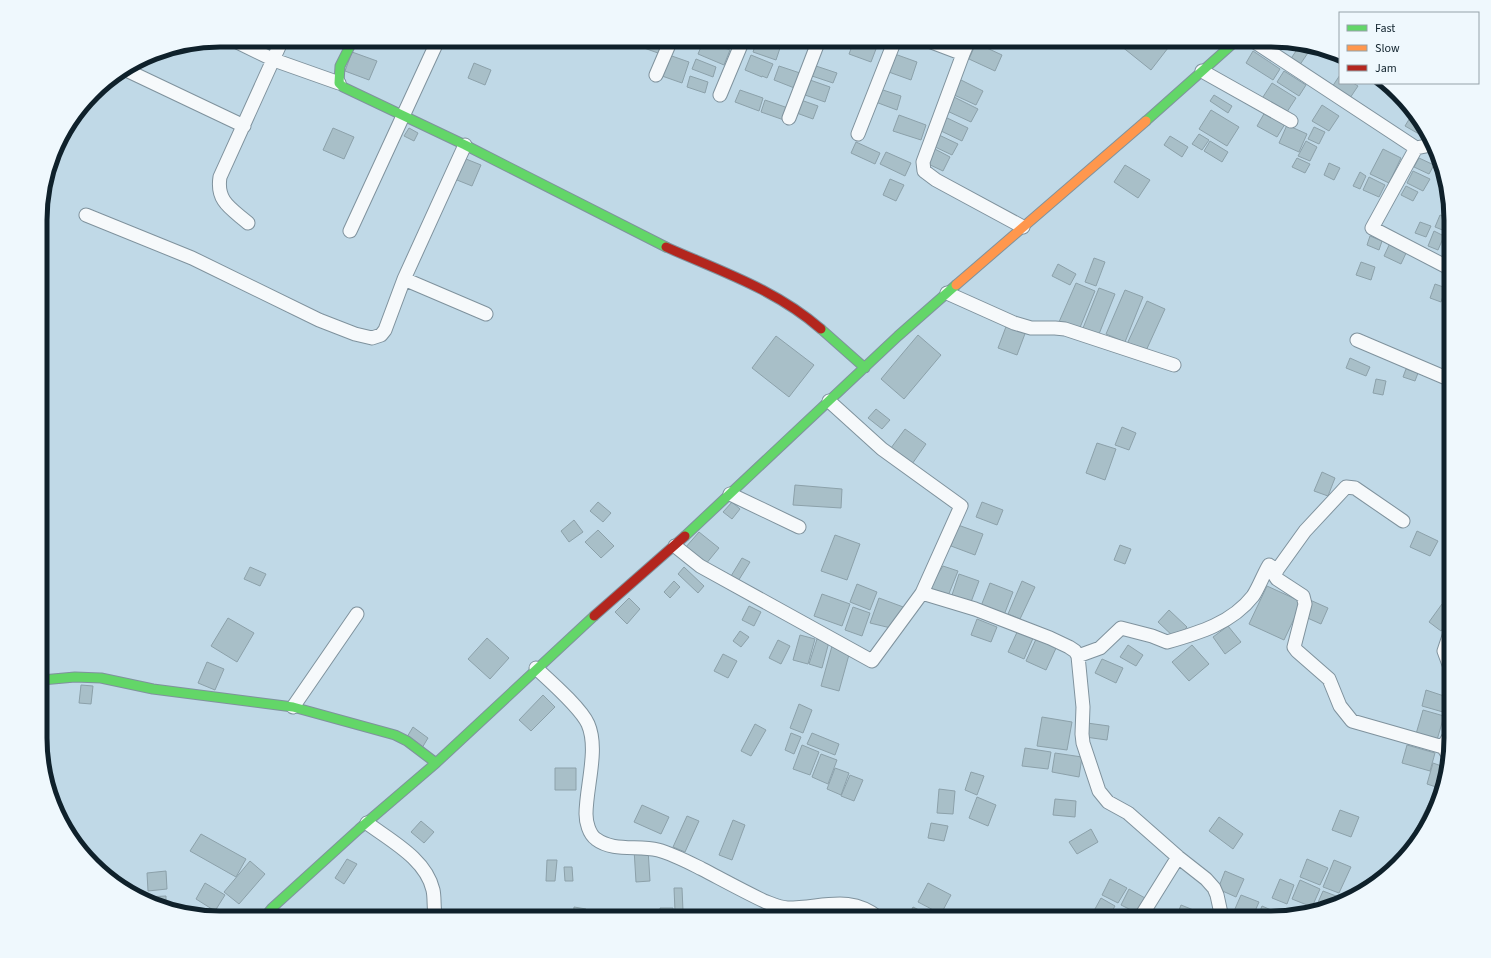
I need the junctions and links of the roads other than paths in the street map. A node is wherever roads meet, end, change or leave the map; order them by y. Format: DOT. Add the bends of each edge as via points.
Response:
graph roads {
  1 [pos="247,47"];
  2 [pos="279,47"];
  3 [pos="350,47"];
  4 [pos="435,47"];
  5 [pos="668,47"];
  6 [pos="740,47"];
  7 [pos="816,47"];
  8 [pos="892,47"];
  9 [pos="944,47"];
  10 [pos="966,47"];
  11 [pos="1229,47"];
  12 [pos="1263,47"];
  13 [pos="963,54"];
  14 [pos="274,60"];
  15 [pos="130,72"];
  16 [pos="1202,72"];
  17 [pos="656,75"];
  18 [pos="339,83"];
  19 [pos="720,95"];
  20 [pos="402,116"];
  21 [pos="790,118"];
  22 [pos="1291,122"];
  23 [pos="244,126"];
  24 [pos="858,134"];
  25 [pos="465,145"];
  26 [pos="1427,146"];
  27 [pos="1416,148"];
  28 [pos="86,215"];
  29 [pos="248,223"];
  30 [pos="1024,227"];
  31 [pos="350,231"];
  32 [pos="1444,265"];
  33 [pos="404,278"];
  34 [pos="947,293"];
  35 [pos="486,314"];
  36 [pos="1357,340"];
  37 [pos="1174,365"];
  38 [pos="864,368"];
  39 [pos="1444,377"];
  40 [pos="829,400"];
  41 [pos="730,494"];
  42 [pos="1403,521"];
  43 [pos="798,526"];
  44 [pos="675,546"];
  45 [pos="1277,570"];
  46 [pos="922,593"];
  47 [pos="357,614"];
  48 [pos="1078,656"];
  49 [pos="536,668"];
  50 [pos="47,680"];
  51 [pos="294,707"];
  52 [pos="1444,751"];
  53 [pos="436,763"];
  54 [pos="367,823"];
  55 [pos="1178,857"];
  56 [pos="270,911"];
  57 [pos="435,911"];
  58 [pos="869,911"];
  59 [pos="1144,911"];
  60 [pos="1220,911"];
  1 -- 14 [label="street"];
  2 -- 14 [label="street"];
  3 -- 18 [label="main road" via="340,66"];
  4 -- 20 [label="street"];
  5 -- 17 [label="street"];
  6 -- 19 [label="street"];
  7 -- 21 [label="street"];
  8 -- 24 [label="street"];
  9 -- 13 [label="street"];
  10 -- 13 [label="street"];
  11 -- 16 [label="main road"];
  12 -- 27 [label="street"];
  13 -- 30 [label="street" via="923,162 924,171"];
  14 -- 18 [label="street"];
  14 -- 23 [label="street"];
  15 -- 23 [label="street"];
  16 -- 22 [label="street"];
  16 -- 30 [label="main road"];
  18 -- 20 [label="main road"];
  20 -- 25 [label="main road"];
  20 -- 31 [label="street"];
  23 -- 29 [label="street" via="218,185 223,201"];
  25 -- 33 [label="street"];
  25 -- 38 [label="main road" via="650,240 783,299"];
  26 -- 27 [label="street"];
  27 -- 32 [label="street" via="1372,228"];
  28 -- 33 [label="street" via="192,258 319,320 372,338 381,335 385,330"];
  30 -- 34 [label="main road"];
  33 -- 35 [label="street"];
  34 -- 37 [label="street" via="1014,323 1031,328 1065,329"];
  34 -- 38 [label="main road"];
  36 -- 39 [label="street"];
  38 -- 40 [label="main road"];
  40 -- 41 [label="main road"];
  40 -- 46 [label="street" via="882,449 961,506"];
  41 -- 43 [label="street"];
  41 -- 44 [label="main road"];
  42 -- 45 [label="street" via="1355,488 1346,487 1305,531"];
  44 -- 46 [label="street" via="700,566 872,661"];
  44 -- 49 [label="main road"];
  45 -- 48 [label="street" via="1269,565 1253,595 1232,617 1199,633 1167,642 1121,628 1100,648"];
  45 -- 52 [label="street" via="1277,579 1305,599 1294,647 1329,679 1336,698 1352,721"];
  46 -- 48 [label="street" via="975,609 1050,638 1069,646"];
  47 -- 51 [label="street"];
  48 -- 55 [label="street" via="1083,707 1083,743 1099,791 1108,802 1128,813"];
  49 -- 53 [label="main road"];
  49 -- 58 [label="street" via="581,713 588,724 592,739 586,815 589,829 595,838 604,844 658,850 675,856 777,906 787,908 852,904"];
  50 -- 51 [label="main road" via="101,678 154,689"];
  51 -- 53 [label="main road" via="395,735"];
  53 -- 54 [label="main road"];
  54 -- 56 [label="main road"];
  54 -- 57 [label="street" via="418,861 432,890"];
  55 -- 59 [label="street"];
  55 -- 60 [label="street" via="1214,888"];
}
